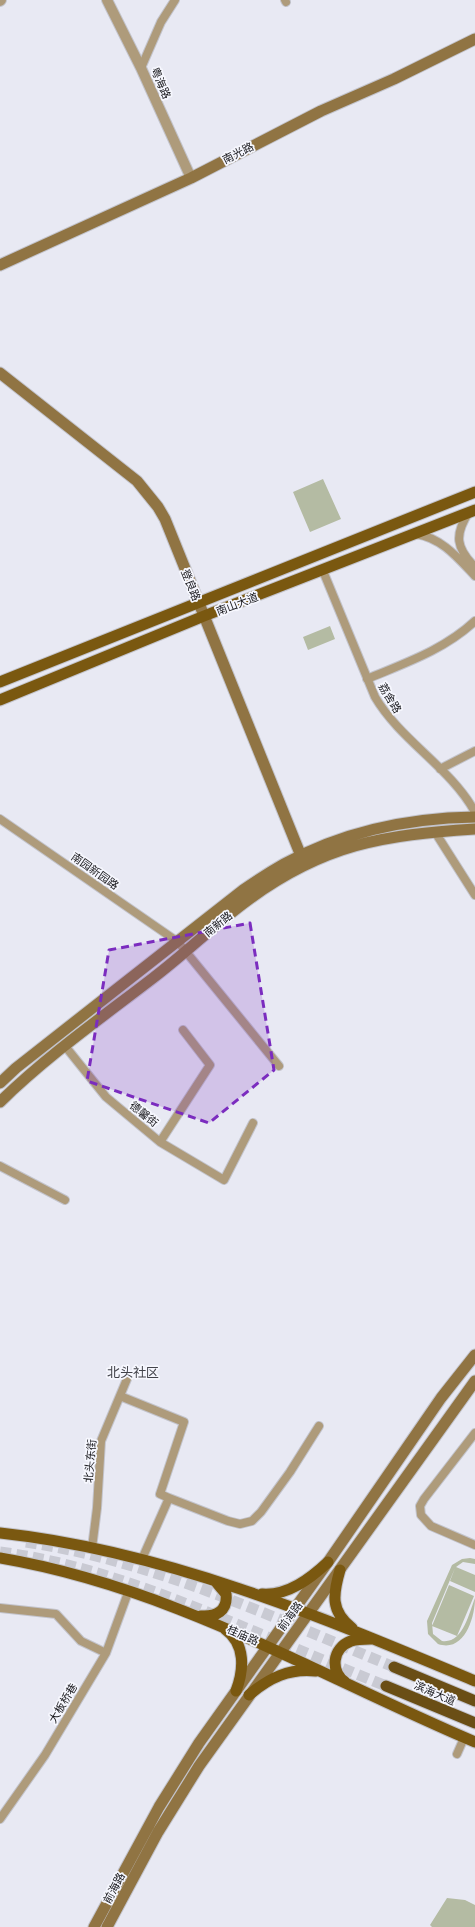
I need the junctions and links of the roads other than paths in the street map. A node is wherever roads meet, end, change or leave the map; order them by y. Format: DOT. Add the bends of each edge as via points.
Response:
graph roads {
  1 [pos="107,0"];
  2 [pos="175,0"];
  3 [pos="475,38"];
  4 [pos="141,68"];
  5 [pos="191,178"];
  6 [pos="0,265"];
  7 [pos="0,373"];
  8 [pos="475,492"];
  9 [pos="472,511"];
  10 [pos="416,534"];
  11 [pos="475,567"];
  12 [pos="323,571"];
  13 [pos="475,576"];
  14 [pos="199,604"];
  15 [pos="204,616"];
  16 [pos="475,621"];
  17 [pos="367,679"];
  18 [pos="0,682"];
  19 [pos="0,700"];
  20 [pos="475,750"];
  21 [pos="440,769"];
  22 [pos="475,812"];
  23 [pos="475,817"];
  24 [pos="0,819"];
  25 [pos="475,830"];
  26 [pos="435,832"];
  27 [pos="301,856"];
  28 [pos="475,895"];
  29 [pos="178,942"];
  30 [pos="186,951"];
  31 [pos="183,1030"];
  32 [pos="65,1046"];
  33 [pos="279,1066"];
  34 [pos="0,1083"];
  35 [pos="0,1102"];
  36 [pos="253,1123"];
  37 [pos="160,1142"];
  38 [pos="0,1166"];
  39 [pos="66,1200"];
  40 [pos="475,1355"];
  41 [pos="127,1379"];
  42 [pos="475,1381"];
  43 [pos="120,1396"];
  44 [pos="319,1426"];
  45 [pos="475,1433"];
  46 [pos="170,1498"];
  47 [pos="0,1533"];
  48 [pos="475,1545"];
  49 [pos="92,1548"];
  50 [pos="0,1558"];
  51 [pos="142,1559"];
  52 [pos="328,1562"];
  53 [pos="340,1570"];
  54 [pos="211,1580"];
  55 [pos="129,1590"];
  56 [pos="254,1593"];
  57 [pos="0,1608"];
  58 [pos="296,1608"];
  59 [pos="309,1613"];
  60 [pos="196,1615"];
  61 [pos="218,1624"];
  62 [pos="368,1637"];
  63 [pos="268,1647"];
  64 [pos="280,1652"];
  65 [pos="106,1653"];
  66 [pos="394,1667"];
  67 [pos="328,1675"];
  68 [pos="475,1681"];
  69 [pos="350,1686"];
  70 [pos="386,1686"];
  71 [pos="236,1691"];
  72 [pos="249,1695"];
  73 [pos="475,1701"];
  74 [pos="475,1723"];
  75 [pos="464,1738"];
  76 [pos="475,1742"];
  77 [pos="457,1754"];
  78 [pos="0,1819"];
  79 [pos="94,1927"];
  80 [pos="108,1927"];
  1 -- 4 [label="street, 粤海路"];
  2 -- 4 [label="street" via="161,22"];
  3 -- 5 [label="main road, 南光路"];
  4 -- 5 [label="street, 粤海路"];
  5 -- 6 [label="main road, 南光路"];
  7 -- 14 [label="main road, 登良路" via="137,481 158,507"];
  8 -- 14 [label="main road, 南山大道"];
  9 -- 10 [label="main road, 南山大道"];
  9 -- 11 [label="street" via="460,529 459,544 465,557"];
  10 -- 12 [label="main road, 南山大道"];
  10 -- 13 [label="street" via="438,542 452,552"];
  12 -- 15 [label="main road, 南山大道"];
  12 -- 17 [label="street, 荔舍路"];
  14 -- 15 [label="main road, 登良路"];
  14 -- 18 [label="main road, 南山大道"];
  15 -- 19 [label="main road, 南山大道"];
  15 -- 27 [label="main road, 登良路"];
  16 -- 17 [label="street" via="440,647"];
  17 -- 21 [label="street, 荔舍路" via="375,697 393,724"];
  20 -- 21 [label="street"];
  21 -- 22 [label="street, 荔舍路"];
  23 -- 27 [label="main road, 南新路" via="423,820 387,826 340,840"];
  24 -- 29 [label="street, 南园新园路"];
  25 -- 26 [label="main road, 南新路"];
  26 -- 28 [label="street"];
  26 -- 30 [label="main road, 南新路" via="390,837 359,844 315,859 286,874 247,900"];
  27 -- 29 [label="main road, 南新路" via="243,890"];
  29 -- 30 [label="street, 南园新园路"];
  29 -- 34 [label="main road, 南新路"];
  30 -- 32 [label="main road, 南新路"];
  30 -- 33 [label="street, 南园新园路"];
  31 -- 37 [label="street" via="210,1065"];
  32 -- 35 [label="main road, 南新路"];
  32 -- 37 [label="street, 德馨街" via="106,1097"];
  36 -- 37 [label="street, 德馨街" via="224,1180"];
  38 -- 39 [label="street"];
  40 -- 52 [label="main road, 前海路" via="441,1398"];
  41 -- 43 [label="street, 北头东街"];
  42 -- 53 [label="main road, 前海路"];
  43 -- 46 [label="street" via="184,1422 160,1494"];
  43 -- 49 [label="street, 北头东街" via="100,1441 97,1508"];
  44 -- 46 [label="street" via="290,1472 252,1521 240,1524 228,1521"];
  45 -- 48 [label="street" via="420,1506 421,1515 431,1526"];
  46 -- 51 [label="street"];
  47 -- 49 [label="main road"];
  49 -- 51 [label="main road"];
  50 -- 55 [label="main road, 桂庙路" via="65,1572"];
  51 -- 54 [label="main road"];
  52 -- 56 [label="main road" via="317,1572 288,1589 273,1594"];
  52 -- 58 [label="main road, 前海路"];
  53 -- 59 [label="main road, 前海路"];
  53 -- 62 [label="main road" via="335,1595 336,1607 347,1624"];
  54 -- 56 [label="main road"];
  54 -- 60 [label="main road" via="226,1594 226,1606 216,1615"];
  55 -- 60 [label="main road, 桂庙路"];
  55 -- 65 [label="street, 大板桥巷"];
  56 -- 58 [label="main road"];
  57 -- 65 [label="street" via="56,1614 81,1641"];
  58 -- 59 [label="main road"];
  58 -- 63 [label="main road, 前海路"];
  59 -- 62 [label="main road"];
  59 -- 64 [label="main road, 前海路"];
  60 -- 61 [label="main road, 桂庙路"];
  61 -- 63 [label="main road, 桂庙路"];
  61 -- 71 [label="main road" via="228,1631 239,1648 243,1669"];
  62 -- 68 [label="main road"];
  62 -- 69 [label="main road" via="343,1645 337,1655 337,1673"];
  63 -- 64 [label="main road, 桂庙路"];
  63 -- 71 [label="main road, 前海路"];
  64 -- 67 [label="main road, 桂庙路"];
  64 -- 72 [label="main road, 前海路"];
  65 -- 78 [label="street, 大板桥巷" via="44,1755"];
  66 -- 73 [label="highway, 滨海大道"];
  67 -- 69 [label="main road, 桂庙路"];
  67 -- 72 [label="main road" via="306,1670 284,1674 261,1684"];
  69 -- 75 [label="main road, 桂庙路"];
  70 -- 74 [label="highway, 滨海大道"];
  71 -- 79 [label="main road, 前海路" via="170,1788"];
  72 -- 80 [label="main road, 前海路" via="177,1801"];
  75 -- 76 [label="main road, 桂庙路"];
  75 -- 77 [label="street"];
}
